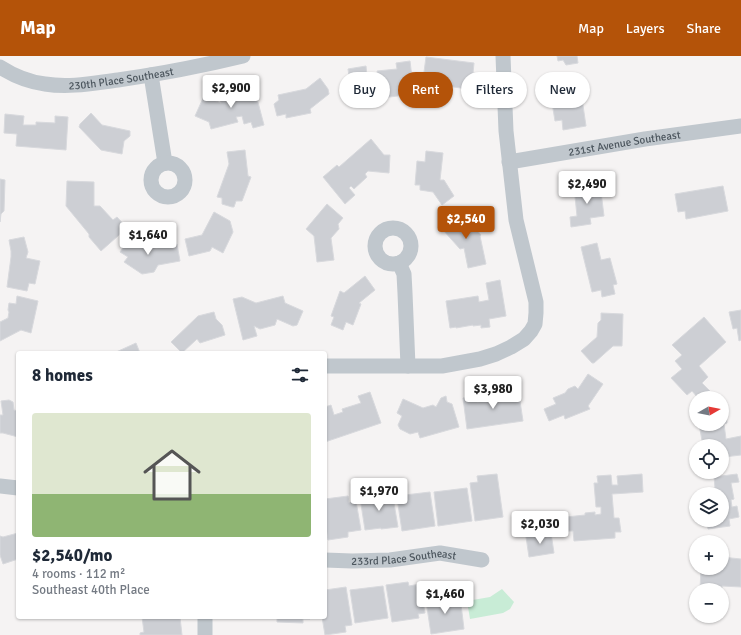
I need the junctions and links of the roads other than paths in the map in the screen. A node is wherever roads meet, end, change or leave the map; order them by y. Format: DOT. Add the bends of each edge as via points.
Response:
graph roads {
  1 [pos="244,56"];
  2 [pos="502,56"];
  3 [pos="0,67"];
  4 [pos="151,75"];
  5 [pos="741,126"];
  6 [pos="509,162"];
  7 [pos="165,163"];
  8 [pos="399,263"];
  9 [pos="327,366"];
  10 [pos="408,366"];
  11 [pos="0,486"];
  12 [pos="16,488"];
  13 [pos="327,560"];
  14 [pos="482,560"];
  15 [pos="205,619"];
  16 [pos="205,635"];
  1 -- 4 [label="street, 230th Place Southeast"];
  2 -- 6 [label="street"];
  3 -- 4 [label="street, 230th Place Southeast" via="22,79 63,86"];
  4 -- 7 [label="street"];
  5 -- 6 [label="street, 231st Avenue Southeast"];
  6 -- 10 [label="street" via="516,220 536,302 535,324 524,339 496,354 442,366"];
  8 -- 10 [label="street" via="404,274 406,293"];
  9 -- 10 [label="street"];
  11 -- 12 [label="street"];
  13 -- 14 [label="street, 233rd Place Southeast" via="390,560 440,553"];
  15 -- 16 [label="street"];
}
